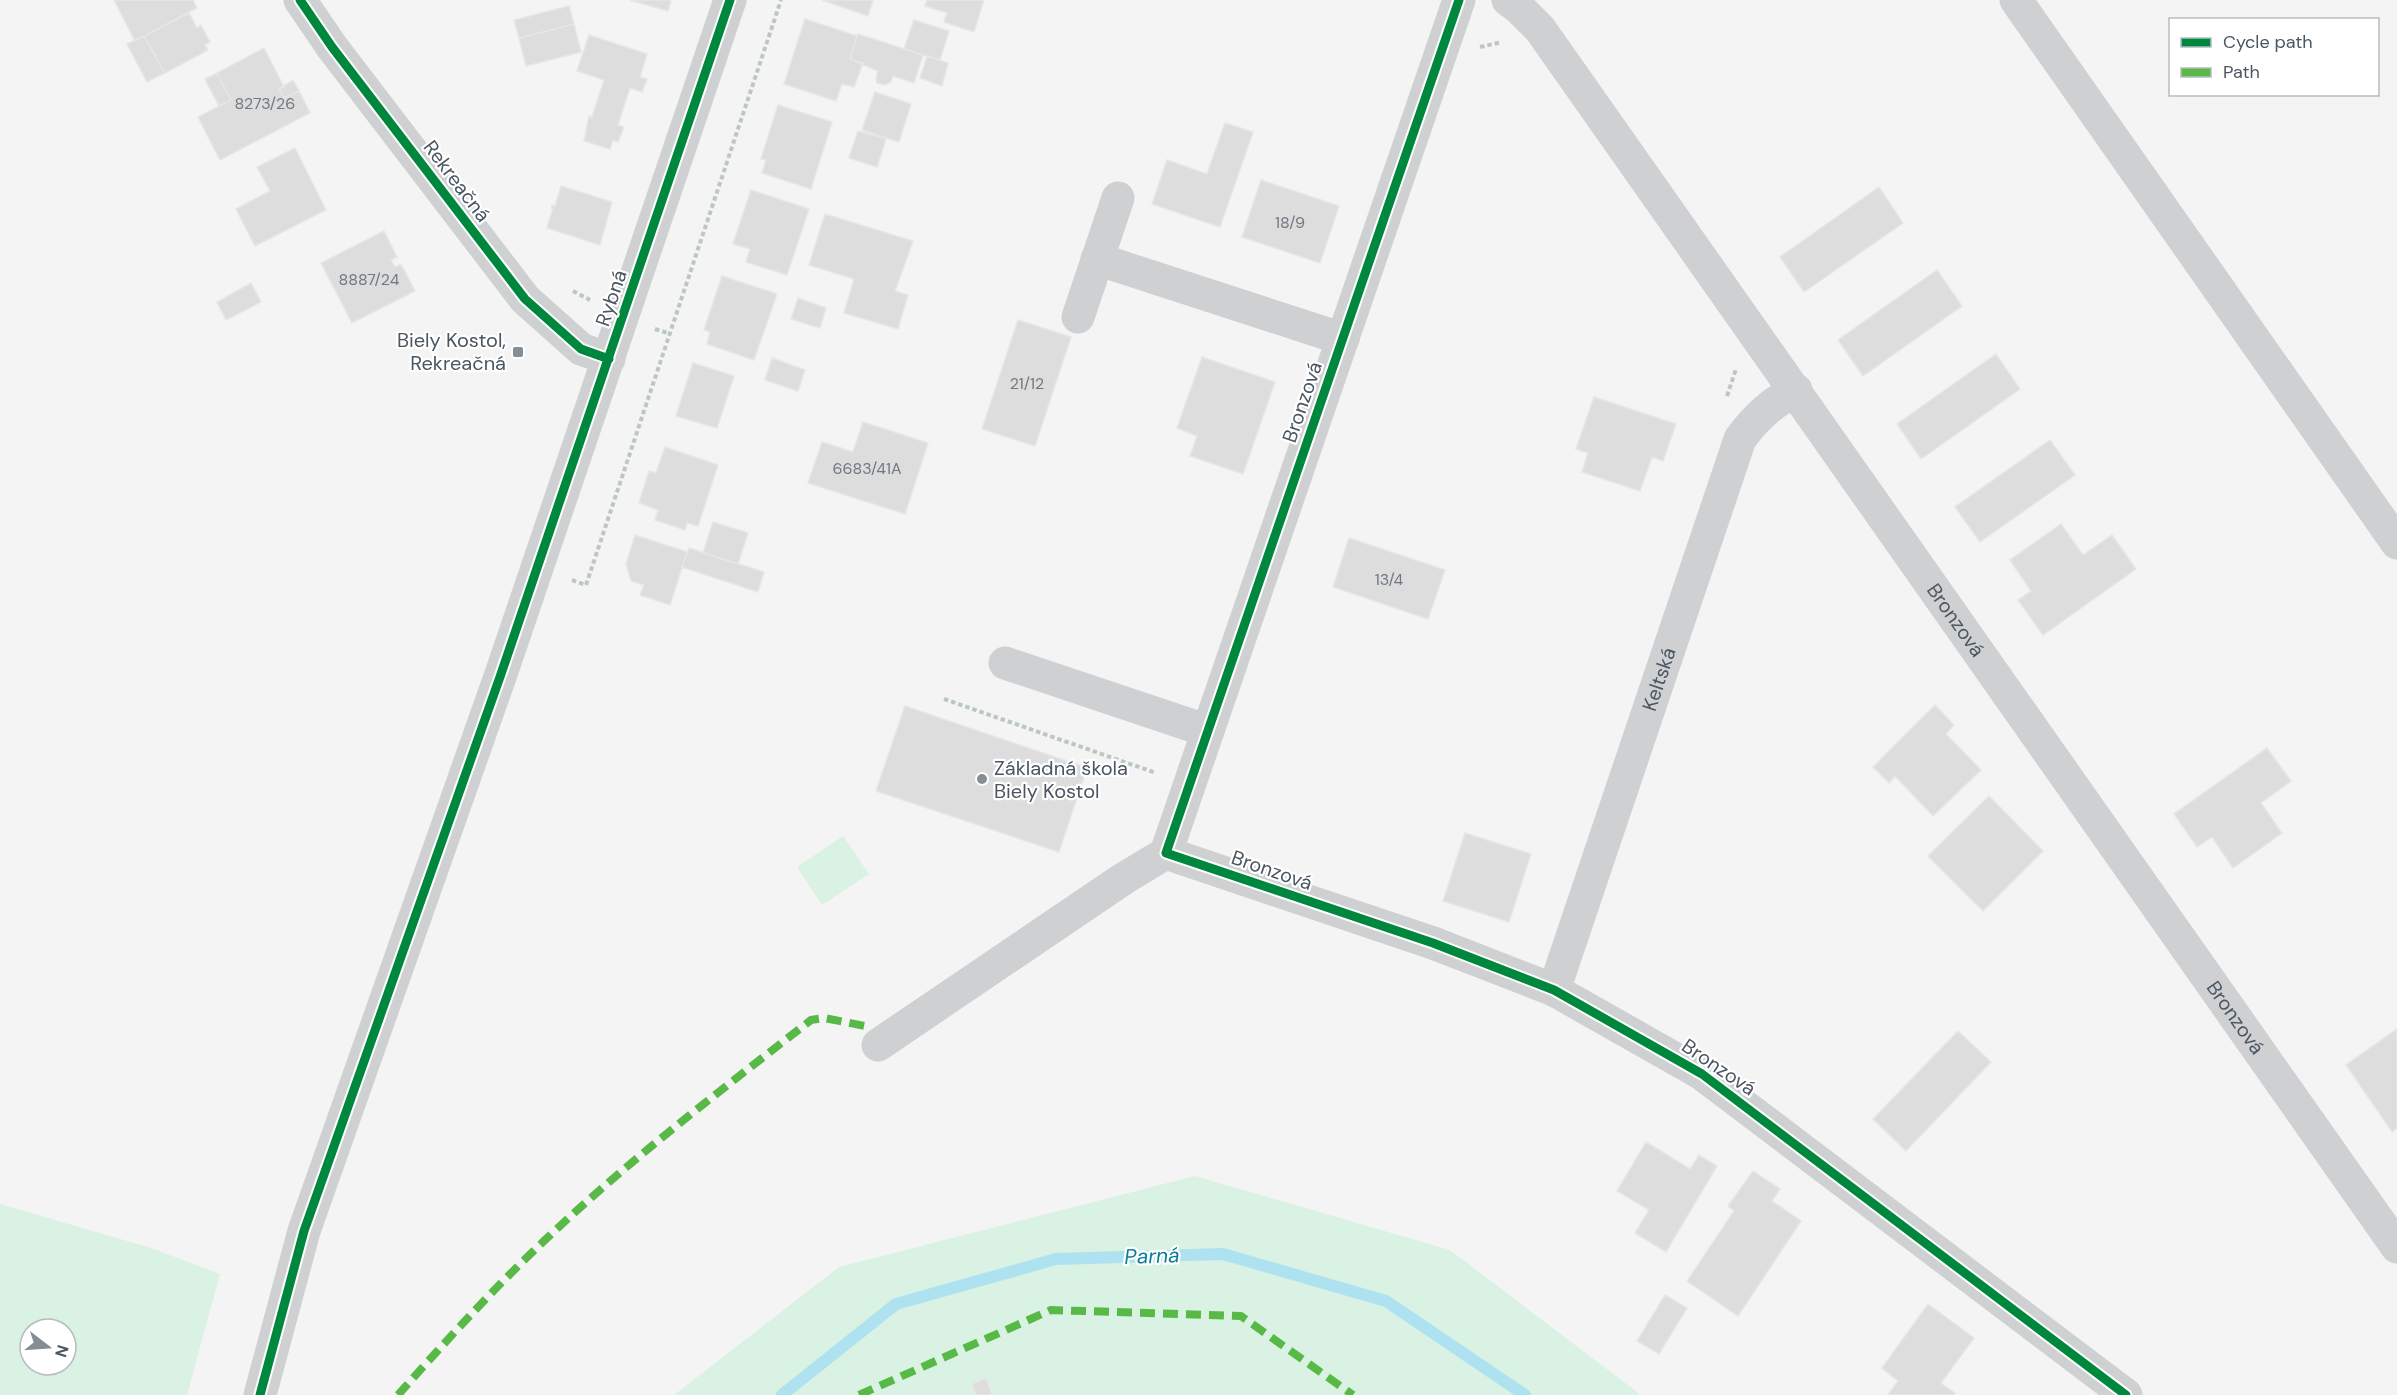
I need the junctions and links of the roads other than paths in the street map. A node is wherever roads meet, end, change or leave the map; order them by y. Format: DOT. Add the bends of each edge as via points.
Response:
graph roads {
  1 [pos="300,0"];
  2 [pos="730,0"];
  3 [pos="1459,0"];
  4 [pos="1508,0"];
  5 [pos="2016,0"];
  6 [pos="1118,198"];
  7 [pos="1097,259"];
  8 [pos="1078,316"];
  9 [pos="1343,339"];
  10 [pos="609,359"];
  11 [pos="1796,390"];
  12 [pos="2397,543"];
  13 [pos="1005,663"];
  14 [pos="1208,731"];
  15 [pos="1166,853"];
  16 [pos="1554,990"];
  17 [pos="878,1045"];
  18 [pos="2397,1247"];
  19 [pos="260,1395"];
  20 [pos="2126,1395"];
  1 -- 10 [label="street, Rekreačná" via="525,299 581,349"];
  2 -- 10 [label="street, Rybná"];
  3 -- 9 [label="street, Bronzová"];
  4 -- 11 [label="street, Bronzová" via="1540,29"];
  5 -- 12 [label="street"];
  6 -- 7 [label="street"];
  7 -- 8 [label="street"];
  7 -- 9 [label="street"];
  9 -- 14 [label="street, Bronzová"];
  10 -- 19 [label="street, Rybná" via="304,1231"];
  11 -- 16 [label="street, Keltská" via="1773,402 1740,439"];
  11 -- 18 [label="street, Bronzová"];
  13 -- 14 [label="street"];
  14 -- 15 [label="street, Bronzová"];
  15 -- 16 [label="street, Bronzová" via="1432,943"];
  15 -- 17 [label="street"];
  16 -- 20 [label="street, Bronzová" via="1702,1074"];
}
